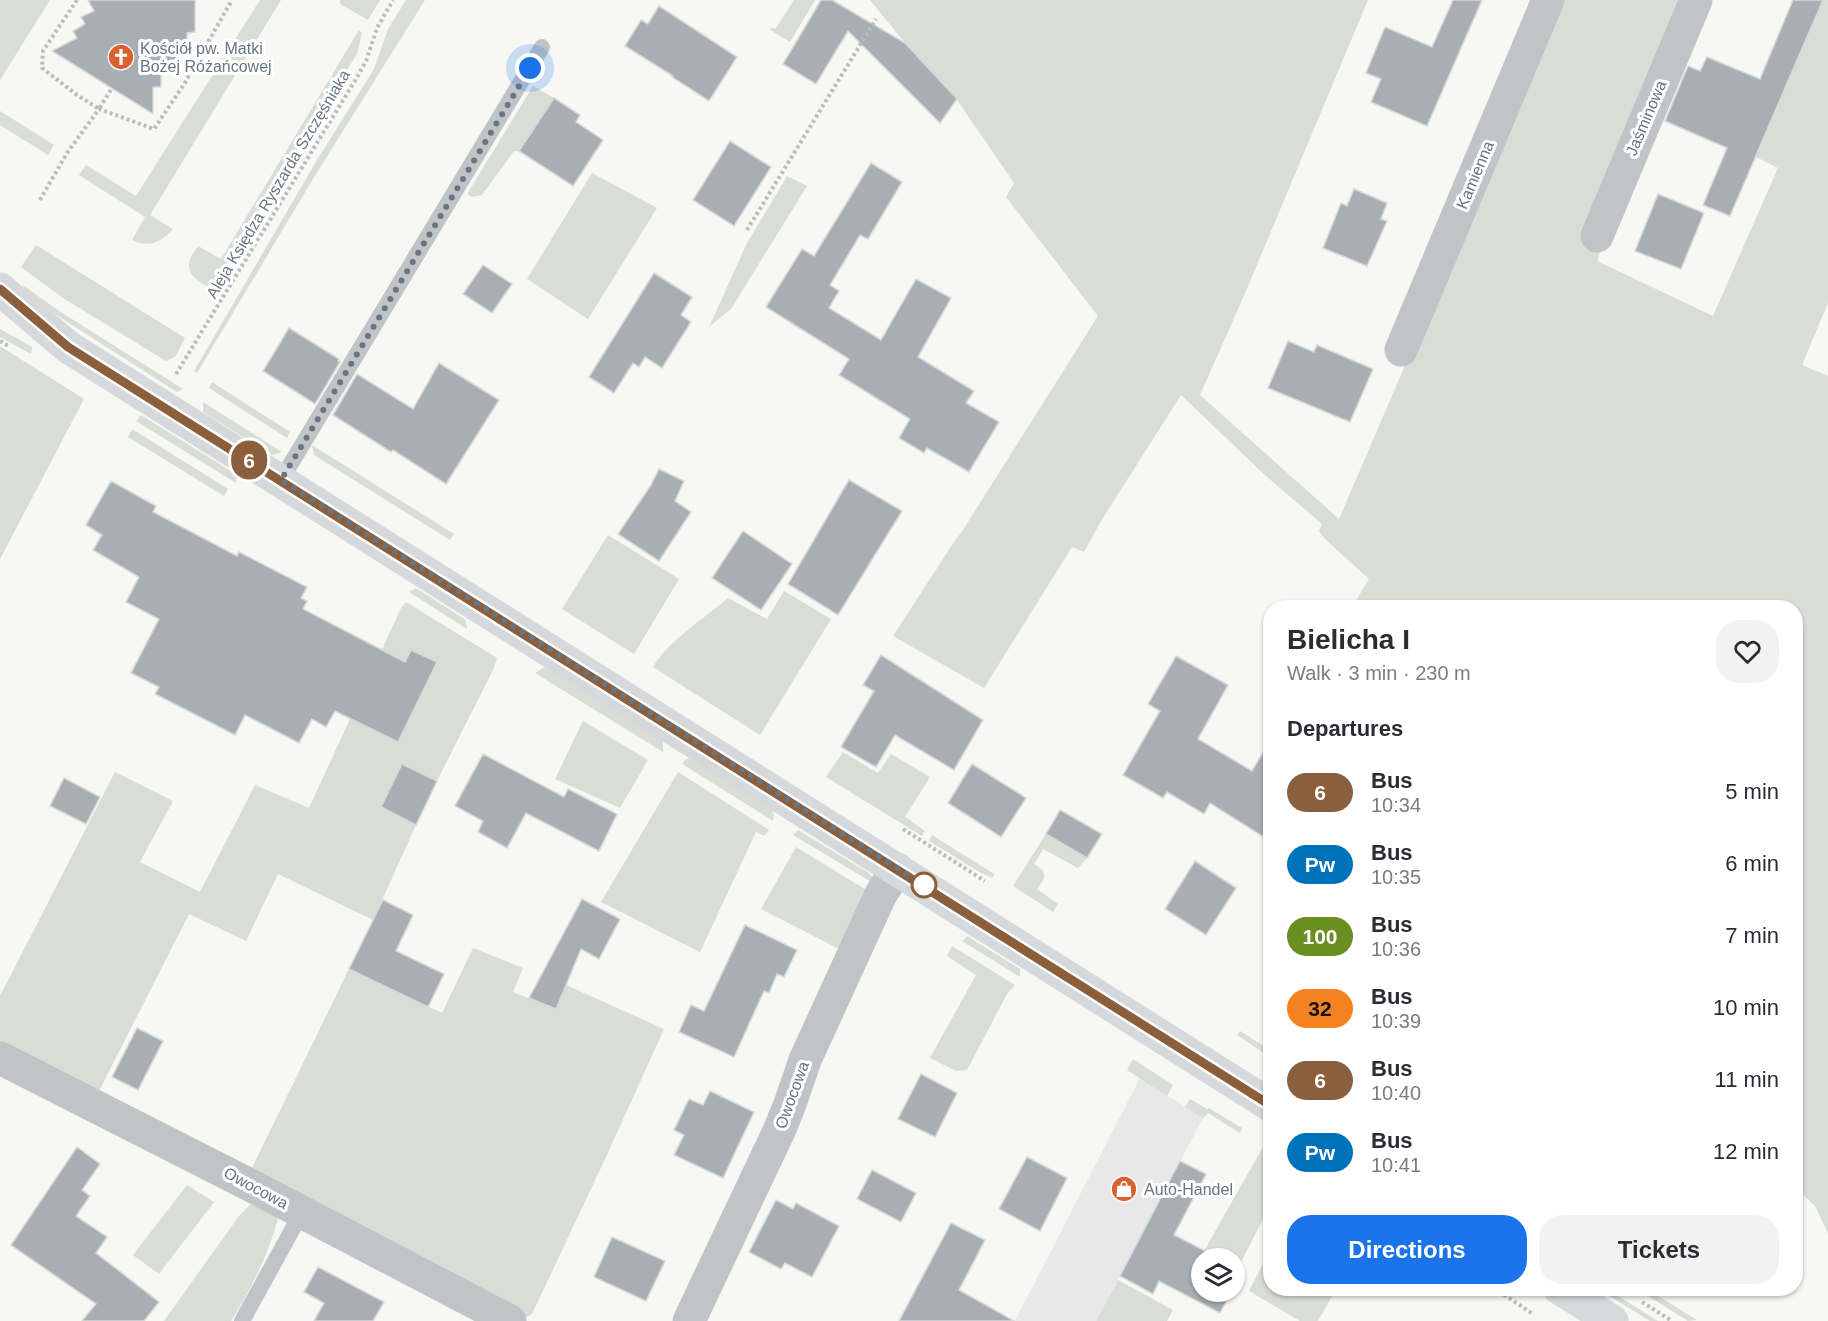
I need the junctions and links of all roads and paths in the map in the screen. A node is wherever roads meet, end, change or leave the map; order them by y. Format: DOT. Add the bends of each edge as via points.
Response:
graph roads {
  1 [pos="77,0"];
  2 [pos="232,0"];
  3 [pos="393,0"];
  4 [pos="1548,0"];
  5 [pos="1696,0"];
  6 [pos="876,19"];
  7 [pos="542,47"];
  8 [pos="112,88"];
  9 [pos="99,109"];
  10 [pos="40,200"];
  11 [pos="747,230"];
  12 [pos="1597,236"];
  13 [pos="0,289"];
  14 [pos="0,317"];
  15 [pos="68,347"];
  16 [pos="1401,350"];
  17 [pos="174,377"];
  18 [pos="281,480"];
  19 [pos="897,869"];
  20 [pos="0,1058"];
  21 [pos="1263,1101"];
  22 [pos="302,1212"];
  23 [pos="1506,1296"];
  24 [pos="1570,1296"];
  25 [pos="1638,1299"];
  26 [pos="1533,1314"];
  27 [pos="1598,1317"];
  28 [pos="242,1321"];
  29 [pos="510,1321"];
  30 [pos="689,1321"];
  31 [pos="1672,1321"];
  1 -- 9 [label="path" via="43,51 42,68"];
  2 -- 9 [label="path" via="154,129"];
  3 -- 17 [label="path, Aleja Księdza Ryszarda Szczęśniaka" via="356,79"];
  4 -- 16 [label="street, Kamienna"];
  5 -- 12 [label="street, Jaśminowa"];
  6 -- 11 [label="path"];
  7 -- 18 [label="lane"];
  8 -- 9 [label="path"];
  9 -- 10 [label="path"];
  13 -- 15 [label="main road"];
  14 -- 15 [label="main road"];
  15 -- 18 [label="main road"];
  18 -- 19 [label="main road"];
  19 -- 21 [label="main road"];
  19 -- 30 [label="street, Owocowa" via="881,894 805,1060 779,1131"];
  20 -- 22 [label="street, Owocowa"];
  22 -- 28 [label="lane"];
  22 -- 29 [label="street, Owocowa"];
  23 -- 26 [label="path"];
  24 -- 27 [label="main road"];
  25 -- 31 [label="path"];
}
